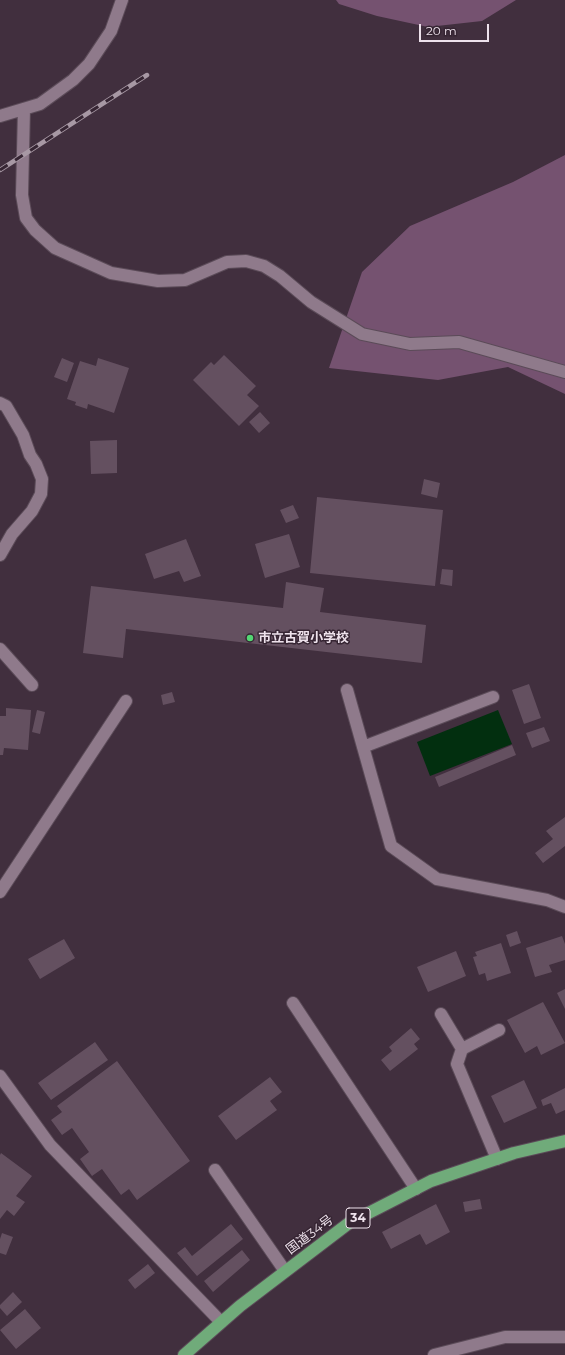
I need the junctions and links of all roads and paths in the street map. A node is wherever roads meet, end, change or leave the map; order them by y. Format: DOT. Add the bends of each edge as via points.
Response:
graph roads {
  1 [pos="122,0"];
  2 [pos="24,109"];
  3 [pos="0,116"];
  4 [pos="565,372"];
  5 [pos="0,403"];
  6 [pos="0,555"];
  7 [pos="0,649"];
  8 [pos="32,685"];
  9 [pos="348,690"];
  10 [pos="493,697"];
  11 [pos="126,701"];
  12 [pos="363,747"];
  13 [pos="0,892"];
  14 [pos="565,907"];
  15 [pos="293,1003"];
  16 [pos="441,1014"];
  17 [pos="499,1030"];
  18 [pos="462,1050"];
  19 [pos="0,1076"];
  20 [pos="565,1142"];
  21 [pos="497,1159"];
  22 [pos="215,1170"];
  23 [pos="416,1189"];
  24 [pos="285,1271"];
  25 [pos="221,1322"];
  26 [pos="565,1337"];
  27 [pos="184,1355"];
  28 [pos="434,1355"];
  1 -- 2 [label="street" via="111,31 89,64 73,80 40,104"];
  2 -- 3 [label="street"];
  2 -- 4 [label="street" via="22,195 26,218 55,248 111,273 158,281 185,280 228,262 246,261 269,269 311,302 362,334 410,344 459,342"];
  5 -- 6 [label="street" via="6,406 23,435 42,479 40,494 32,511 12,534"];
  7 -- 8 [label="street"];
  9 -- 12 [label="street"];
  10 -- 12 [label="street"];
  11 -- 13 [label="street"];
  12 -- 14 [label="street" via="391,846 437,880 547,900"];
  15 -- 23 [label="street"];
  16 -- 18 [label="street"];
  17 -- 18 [label="street"];
  18 -- 21 [label="street" via="457,1064"];
  19 -- 25 [label="street" via="50,1145"];
  20 -- 21 [label="highway, 国道34号 / 34"];
  21 -- 23 [label="highway, 国道34号 / 34" via="430,1181"];
  22 -- 24 [label="street"];
  23 -- 24 [label="highway, 国道34号 / 34" via="349,1223"];
  24 -- 25 [label="highway, 国道34号 / 34"];
  25 -- 27 [label="highway, 国道34号 / 34"];
  26 -- 28 [label="street" via="505,1337"];
}
